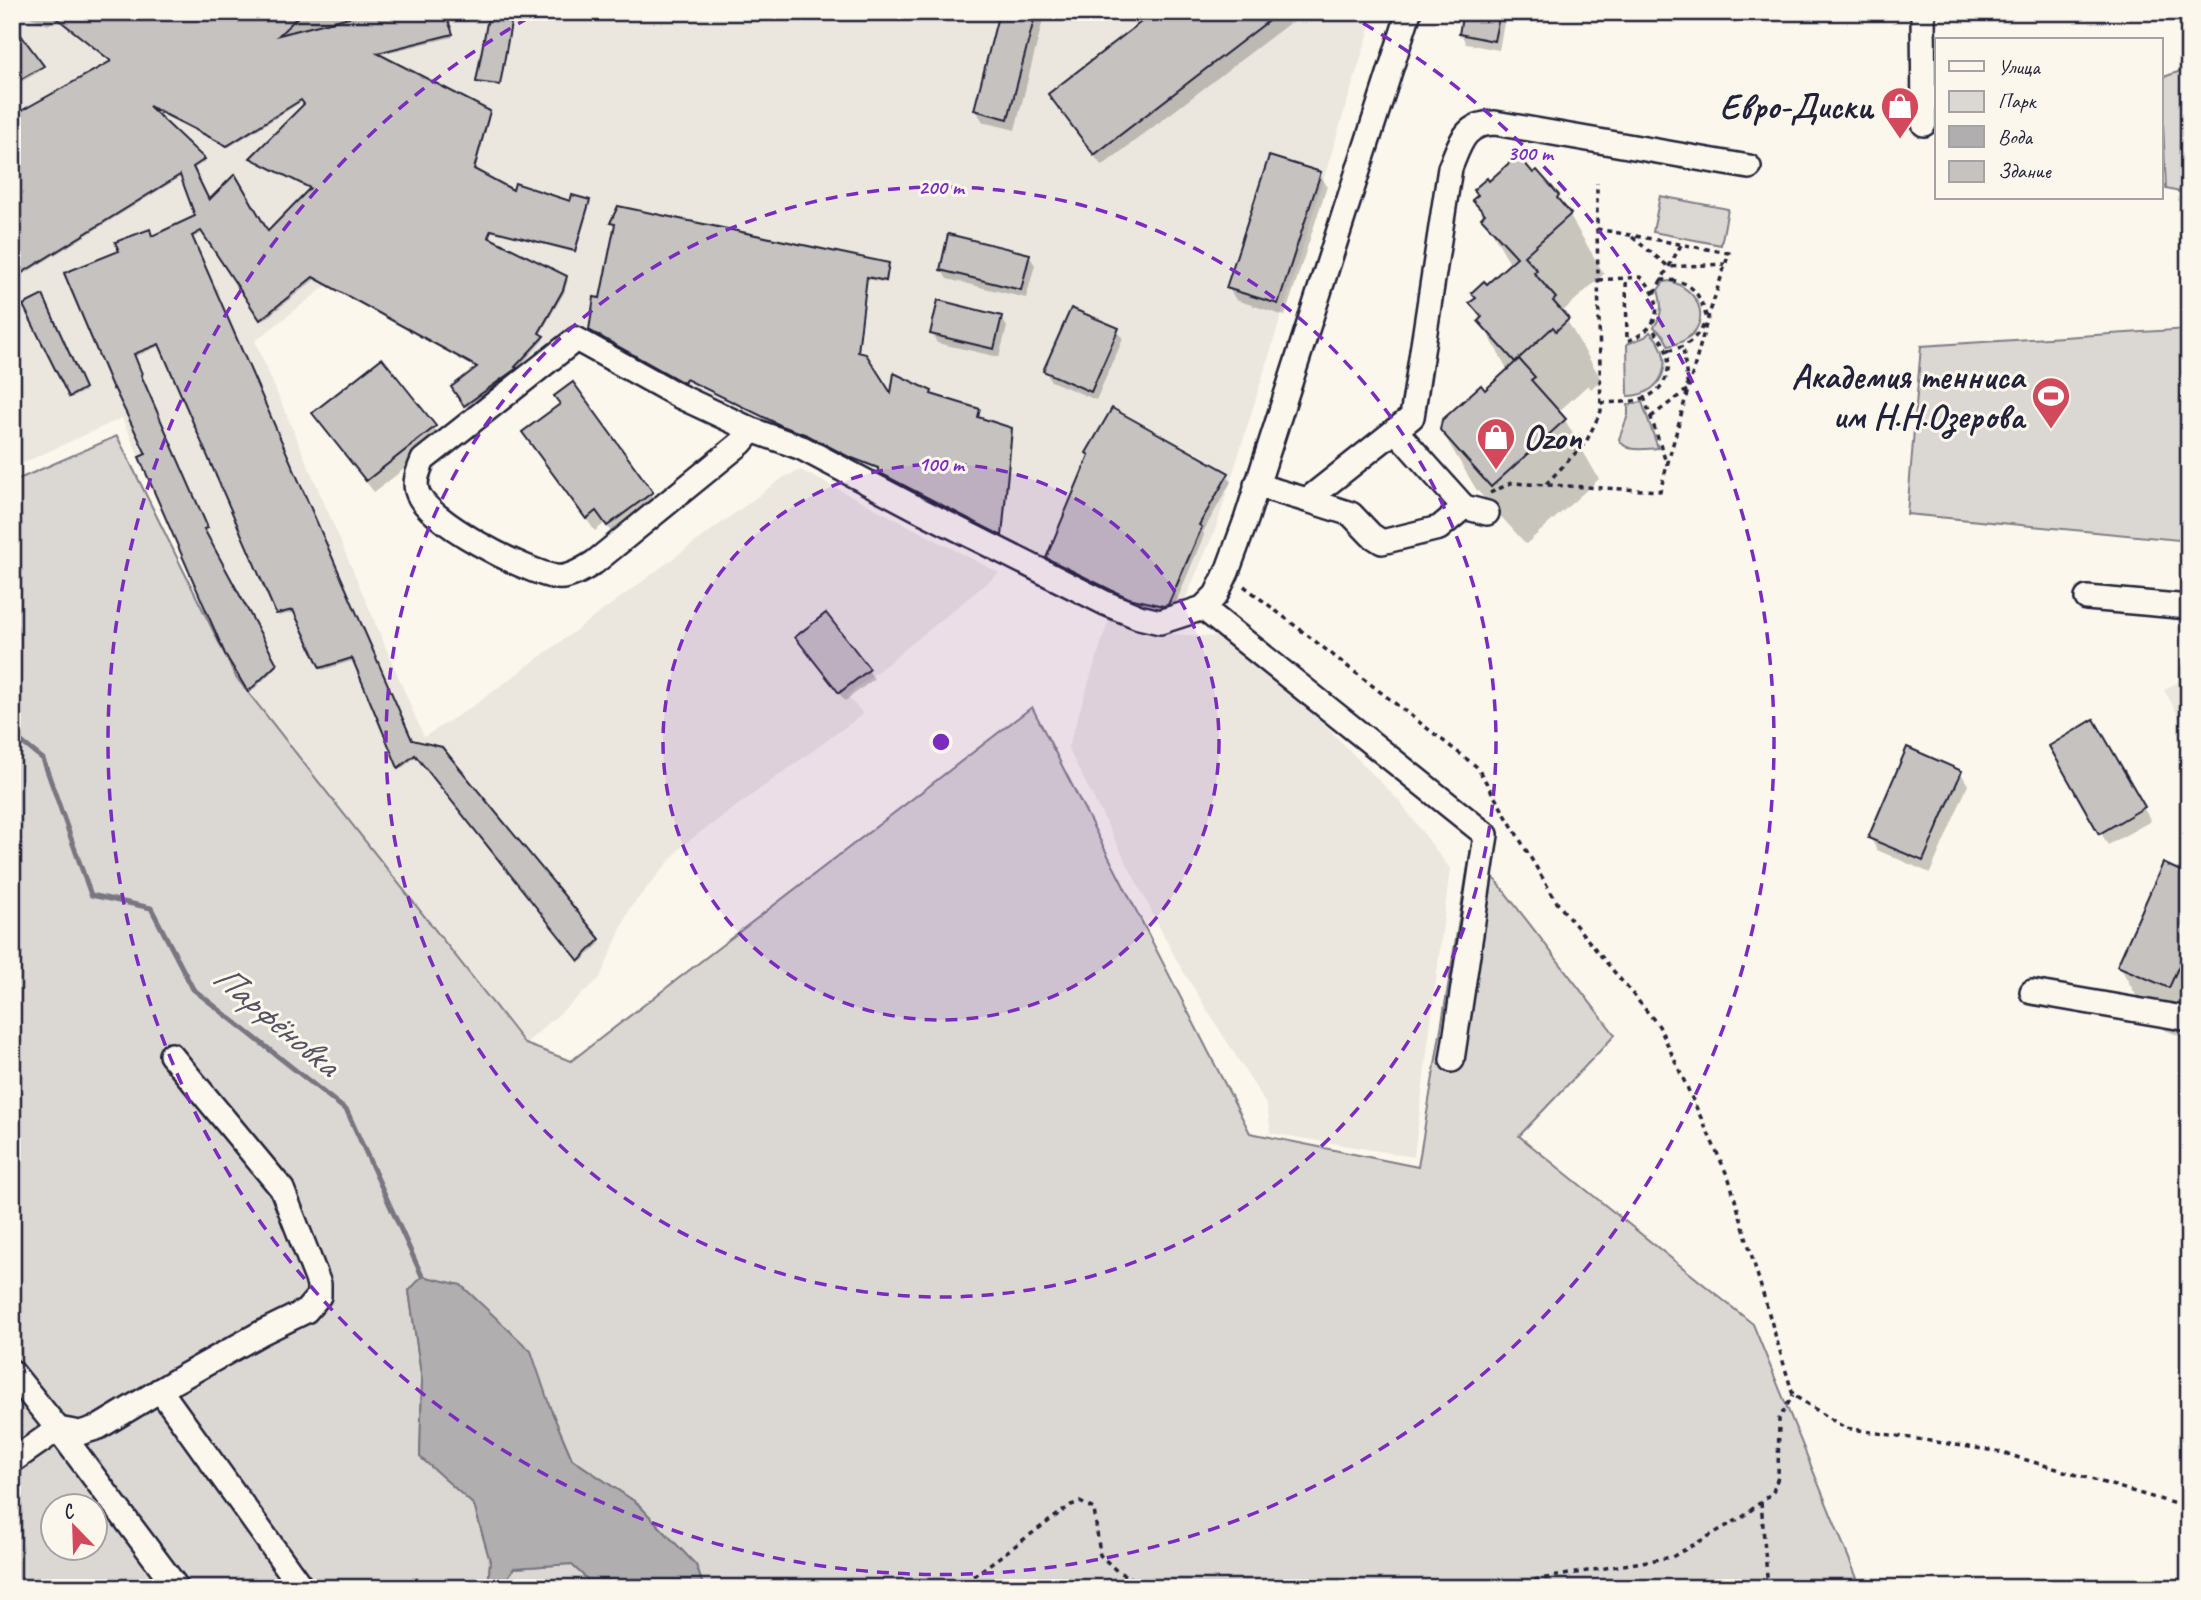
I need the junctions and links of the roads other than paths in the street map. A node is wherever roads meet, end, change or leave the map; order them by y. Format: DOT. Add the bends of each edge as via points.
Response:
graph roads {
  1 [pos="1409,12"];
  2 [pos="1923,12"];
  3 [pos="1924,124"];
  4 [pos="1749,167"];
  5 [pos="752,430"];
  6 [pos="1395,430"];
  7 [pos="1256,485"];
  8 [pos="1307,500"];
  9 [pos="1464,507"];
  10 [pos="1487,513"];
  11 [pos="2087,598"];
  12 [pos="2189,607"];
  13 [pos="1203,608"];
  14 [pos="2032,992"];
  15 [pos="2189,1019"];
  16 [pos="171,1055"];
  17 [pos="1452,1060"];
  18 [pos="12,1372"];
  19 [pos="160,1390"];
  20 [pos="58,1429"];
  21 [pos="12,1461"];
  22 [pos="177,1588"];
  23 [pos="302,1588"];
  1 -- 7 [label="street"];
  2 -- 3 [label="street"];
  4 -- 6 [label="street" via="1494,123 1469,130 1450,168 1412,417"];
  5 -- 5 [label="street" via="576,340 423,460 416,477 417,493 435,516 477,544 558,578 595,562"];
  5 -- 13 [label="street" via="802,448 1139,617 1160,622"];
  6 -- 8 [label="street"];
  6 -- 9 [label="street"];
  7 -- 8 [label="street"];
  7 -- 13 [label="street" via="1227,572 1216,595"];
  8 -- 9 [label="street" via="1351,514 1382,542 1439,528"];
  9 -- 10 [label="street"];
  11 -- 12 [label="street"];
  13 -- 17 [label="street" via="1486,835"];
  14 -- 15 [label="street"];
  16 -- 19 [label="street" via="282,1189 319,1284 319,1296 306,1311"];
  18 -- 20 [label="street"];
  19 -- 20 [label="street" via="99,1427 80,1433"];
  19 -- 23 [label="street"];
  20 -- 21 [label="street"];
  20 -- 22 [label="street"];
}
